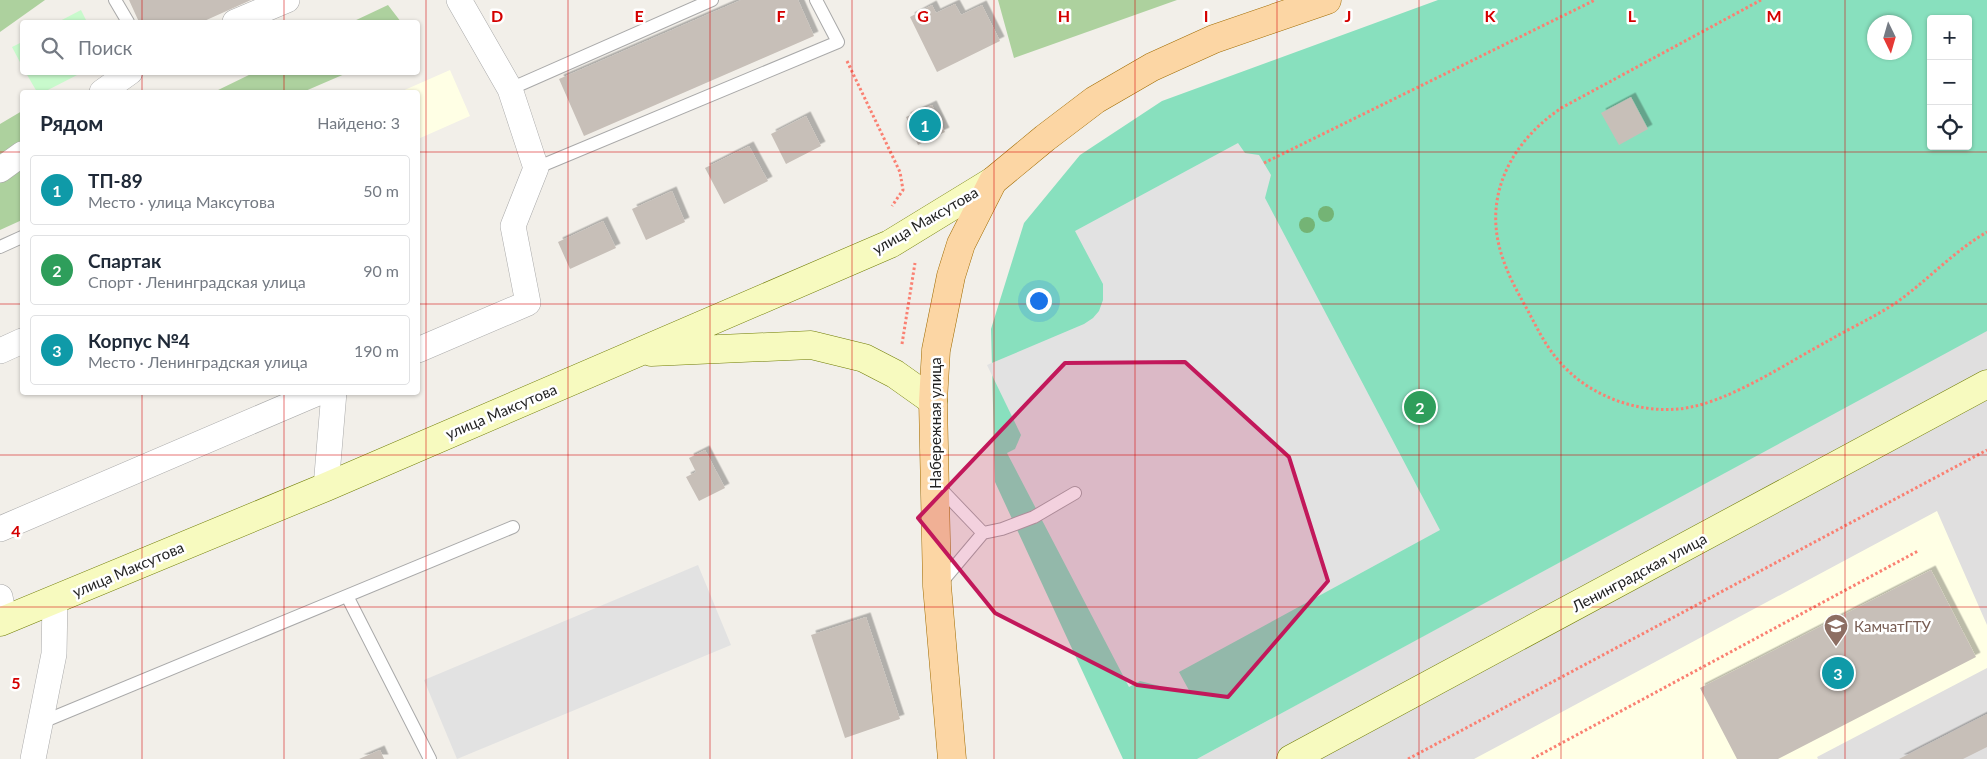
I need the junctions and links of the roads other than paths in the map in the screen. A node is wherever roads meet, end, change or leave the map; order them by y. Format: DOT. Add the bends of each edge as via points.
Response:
graph roads {
  1 [pos="115,0"];
  2 [pos="288,0"];
  3 [pos="460,0"];
  4 [pos="712,0"];
  5 [pos="816,0"];
  6 [pos="1327,0"];
  7 [pos="127,20"];
  8 [pos="240,20"];
  9 [pos="126,75"];
  10 [pos="510,89"];
  11 [pos="105,90"];
  12 [pos="536,168"];
  13 [pos="993,181"];
  14 [pos="20,238"];
  15 [pos="0,247"];
  16 [pos="20,342"];
  17 [pos="420,349"];
  18 [pos="0,351"];
  19 [pos="635,353"];
  20 [pos="1987,384"];
  21 [pos="313,395"];
  22 [pos="334,395"];
  23 [pos="933,402"];
  24 [pos="935,483"];
  25 [pos="326,487"];
  26 [pos="1075,493"];
  27 [pos="514,527"];
  28 [pos="0,529"];
  29 [pos="983,533"];
  30 [pos="937,586"];
  31 [pos="347,596"];
  32 [pos="55,600"];
  33 [pos="2,613"];
  34 [pos="40,723"];
  35 [pos="33,759"];
  36 [pos="430,759"];
  37 [pos="952,759"];
  38 [pos="1291,759"];
  1 -- 7 [label="lane"];
  2 -- 8 [label="street"];
  3 -- 10 [label="street"];
  4 -- 10 [label="lane"];
  5 -- 12 [label="lane" via="838,42"];
  6 -- 13 [label="main road, Набережная улица" via="1214,39 1122,83 1069,119"];
  9 -- 11 [label="street"];
  10 -- 12 [label="street"];
  12 -- 17 [label="street" via="513,226 528,303"];
  13 -- 19 [label="main road, улица Максутова" via="890,244"];
  13 -- 23 [label="main road, Набережная улица" via="961,244 951,276 936,350"];
  14 -- 15 [label="lane"];
  16 -- 18 [label="street"];
  19 -- 23 [label="main road" via="811,345 864,358 895,374"];
  19 -- 25 [label="main road, улица Максутова"];
  20 -- 38 [label="main road, Ленинградская улица"];
  21 -- 28 [label="street"];
  22 -- 25 [label="street"];
  23 -- 24 [label="main road, Набережная улица"];
  24 -- 29 [label="lane"];
  24 -- 30 [label="main road, Набережная улица"];
  25 -- 32 [label="main road, улица Максутова"];
  26 -- 29 [label="lane" via="1034,517"];
  27 -- 31 [label="lane"];
  29 -- 30 [label="lane"];
  30 -- 37 [label="main road, Набережная улица"];
  31 -- 34 [label="lane"];
  31 -- 36 [label="lane"];
  32 -- 33 [label="main road, улица Максутова"];
  32 -- 34 [label="street" via="54,654"];
  34 -- 35 [label="street"];
}
